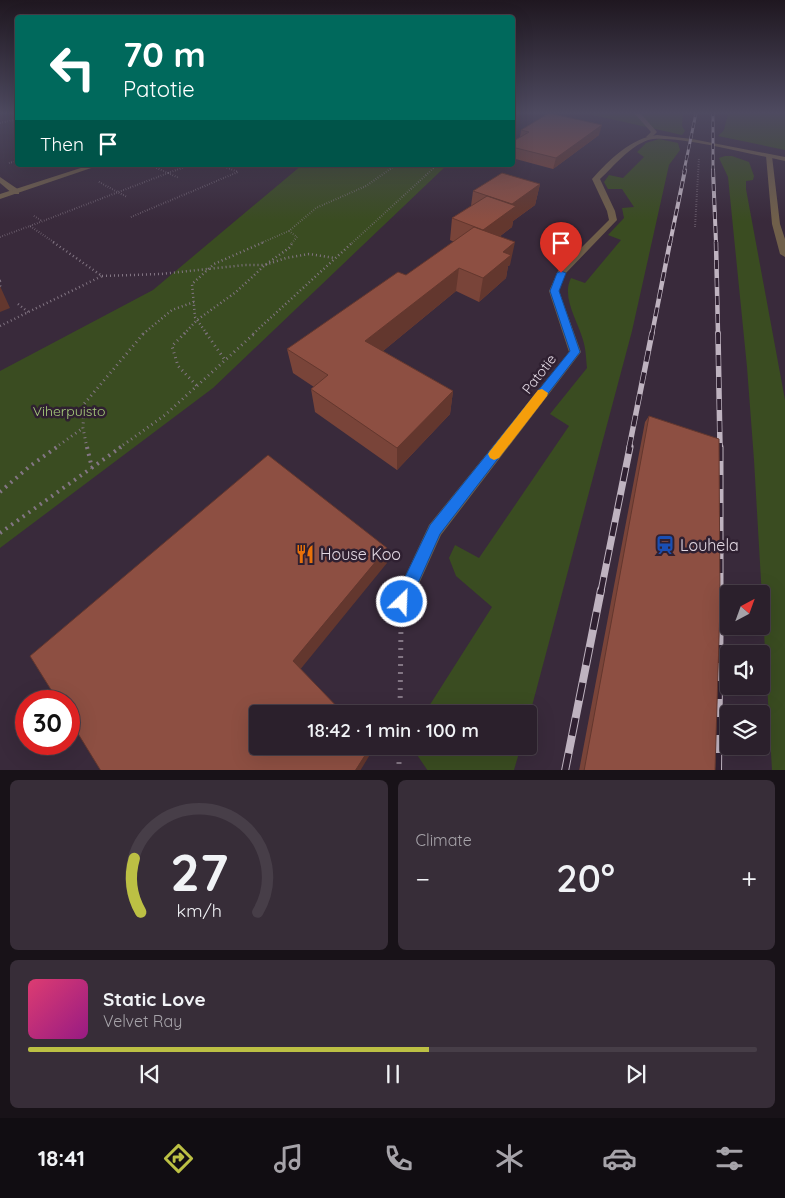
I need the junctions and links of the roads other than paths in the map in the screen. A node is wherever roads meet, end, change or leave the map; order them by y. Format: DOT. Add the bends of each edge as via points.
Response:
graph roads {
  1 [pos="630,149"];
  2 [pos="729,149"];
  3 [pos="769,156"];
  4 [pos="785,159"];
  5 [pos="90,167"];
  6 [pos="0,179"];
  7 [pos="16,192"];
  8 [pos="0,197"];
  9 [pos="785,254"];
  10 [pos="402,602"];
  1 -- 10 [label="street, Patotie" via="596,179 613,220 561,273 554,291 575,352 435,530"];
  2 -- 3 [label="street"];
  3 -- 4 [label="street"];
  3 -- 9 [label="street" via="776,224"];
  5 -- 7 [label="street"];
  6 -- 7 [label="street"];
  7 -- 8 [label="street"];
}
